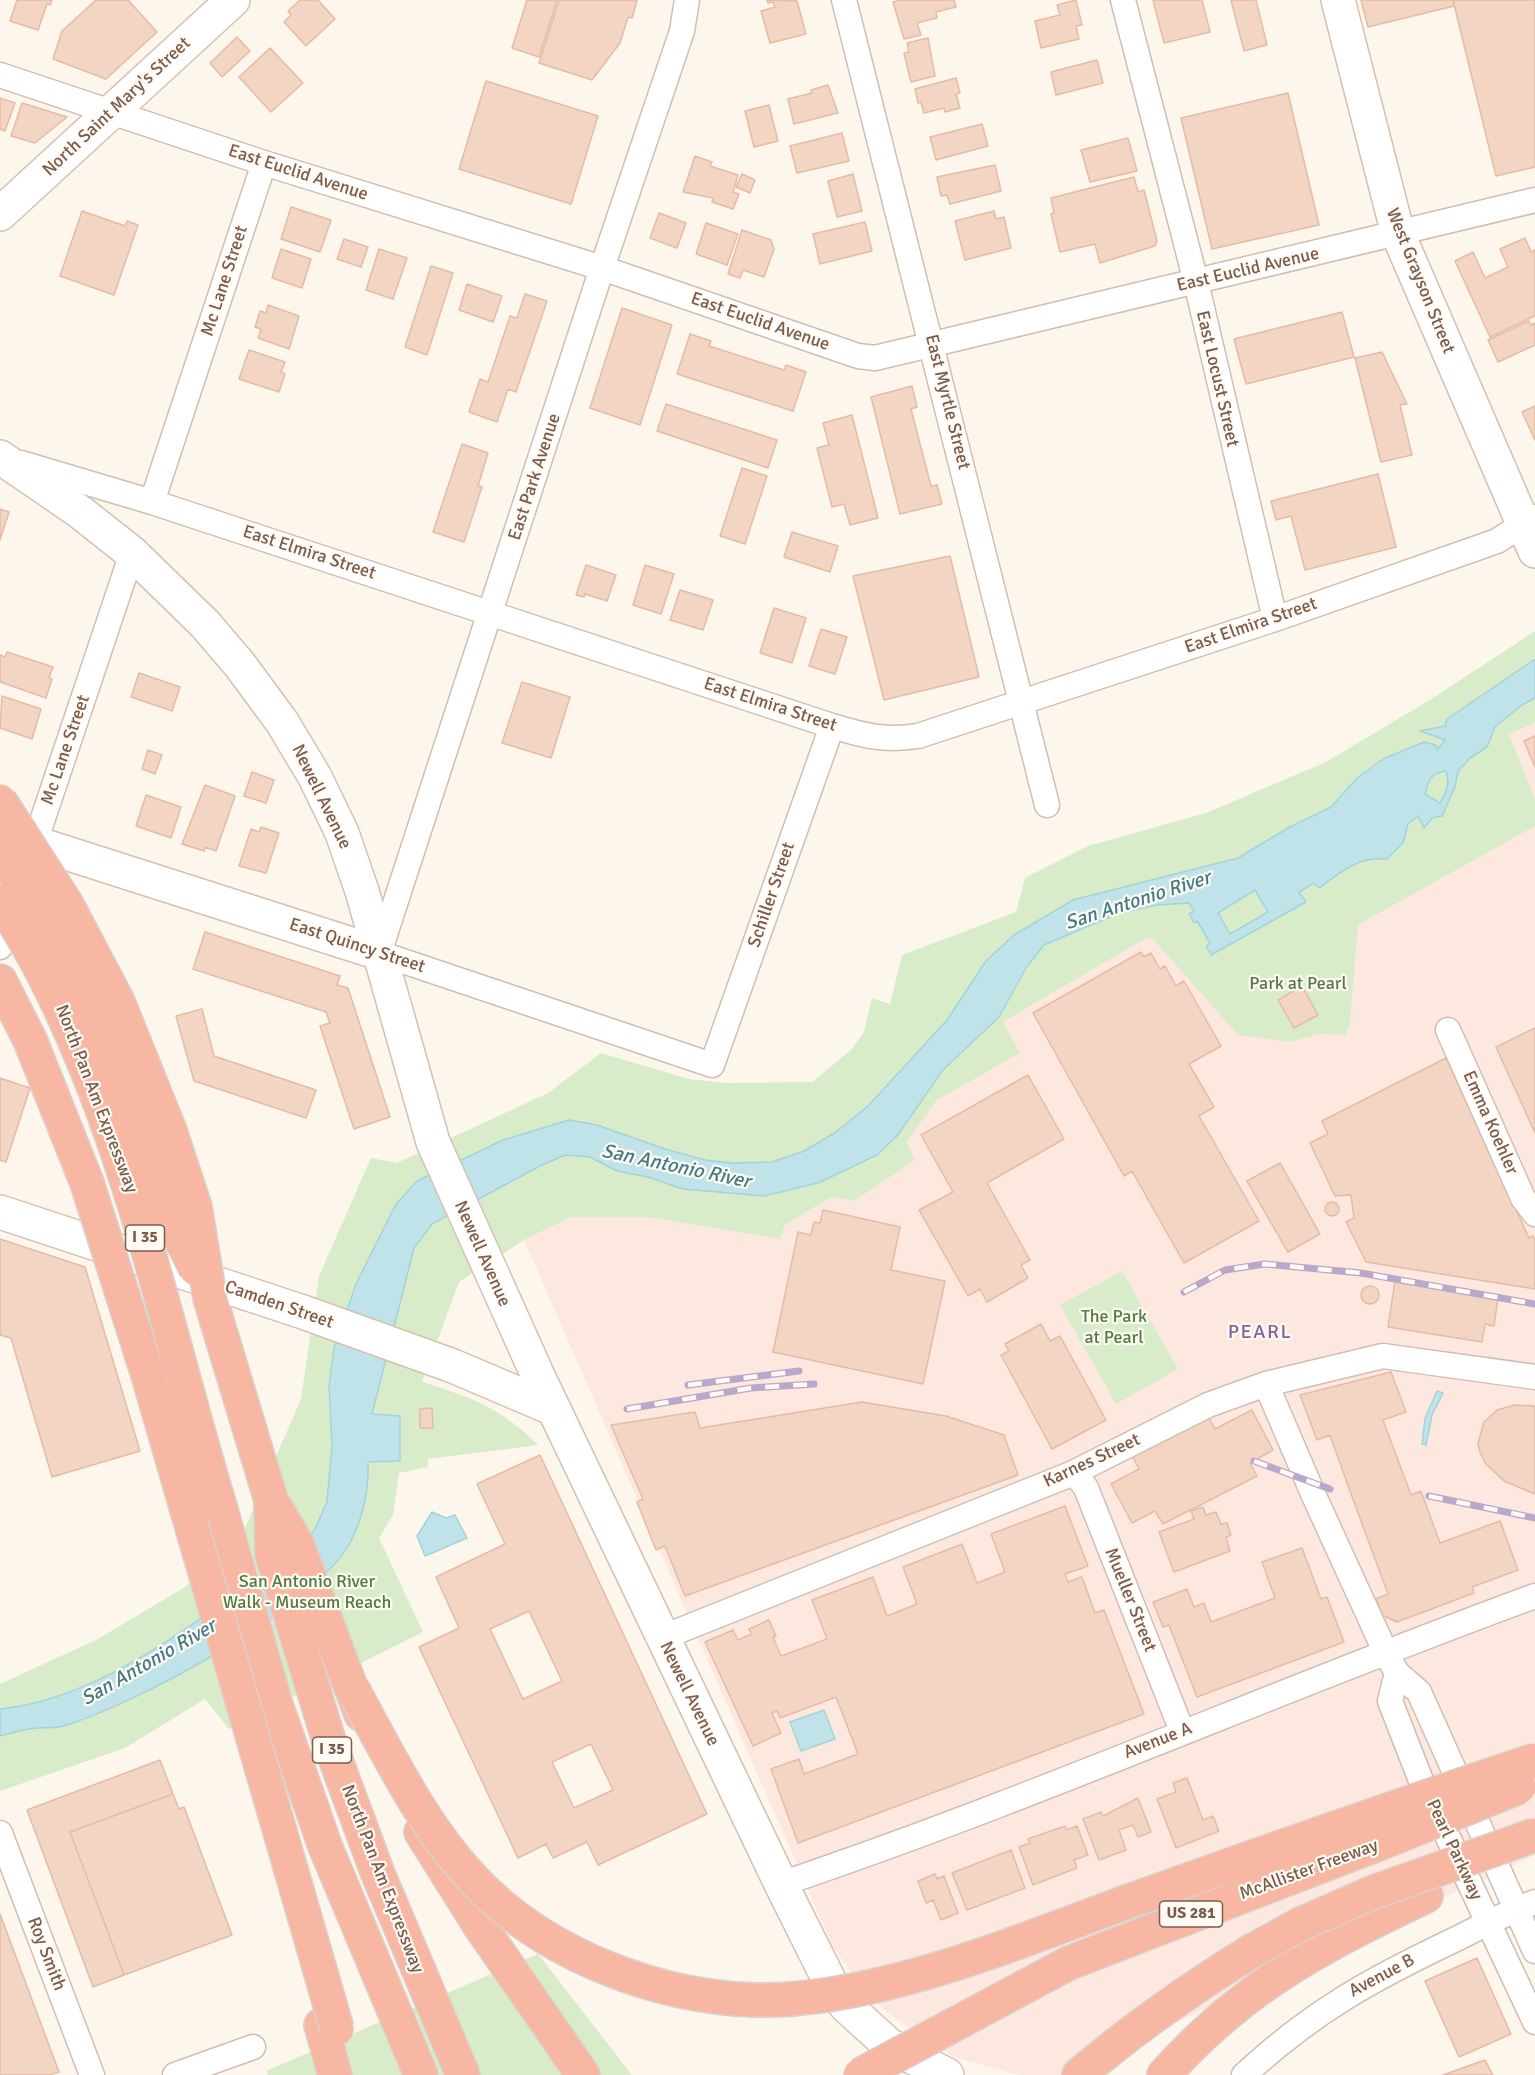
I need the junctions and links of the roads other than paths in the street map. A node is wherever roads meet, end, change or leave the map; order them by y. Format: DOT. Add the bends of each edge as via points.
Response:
graph roads {
  1 [pos="233,0"];
  2 [pos="687,0"];
  3 [pos="844,0"];
  4 [pos="1123,0"];
  5 [pos="1338,0"];
  6 [pos="0,75"];
  7 [pos="113,112"];
  8 [pos="264,163"];
  9 [pos="1535,200"];
  10 [pos="0,214"];
  11 [pos="1398,234"];
  12 [pos="602,268"];
  13 [pos="1196,282"];
  14 [pos="933,345"];
  15 [pos="1,457"];
  16 [pos="152,502"];
  17 [pos="1531,531"];
  18 [pos="132,553"];
  19 [pos="490,612"];
  20 [pos="1275,619"];
  21 [pos="1022,702"];
  22 [pos="832,726"];
  23 [pos="0,801"];
  24 [pos="1047,805"];
  25 [pos="0,831"];
  26 [pos="35,843"];
  27 [pos="0,850"];
  28 [pos="0,901"];
  29 [pos="0,934"];
  30 [pos="0,948"];
  31 [pos="380,953"];
  32 [pos="0,981"];
  33 [pos="1448,1030"];
  34 [pos="712,1065"];
  35 [pos="0,1212"];
  36 [pos="1535,1214"];
  37 [pos="210,1298"];
  38 [pos="1535,1377"];
  39 [pos="1266,1384"];
  40 [pos="554,1409"];
  41 [pos="192,1413"];
  42 [pos="1071,1474"];
  43 [pos="271,1500"];
  44 [pos="1535,1596"];
  45 [pos="661,1638"];
  46 [pos="1385,1651"];
  47 [pos="1396,1673"];
  48 [pos="352,1688"];
  49 [pos="1182,1731"];
  50 [pos="1535,1760"];
  51 [pos="1535,1780"];
  52 [pos="0,1833"];
  53 [pos="1535,1835"];
  54 [pos="1535,1844"];
  55 [pos="781,1884"];
  56 [pos="1525,1906"];
  57 [pos="1489,1923"];
  58 [pos="1535,1952"];
  59 [pos="1535,2022"];
  60 [pos="329,2027"];
  61 [pos="253,2047"];
  62 [pos="92,2075"];
  63 [pos="175,2075"];
  64 [pos="335,2075"];
  65 [pos="350,2075"];
  66 [pos="421,2075"];
  67 [pos="463,2075"];
  68 [pos="583,2075"];
  69 [pos="860,2075"];
  70 [pos="947,2075"];
  71 [pos="1079,2075"];
  72 [pos="1164,2075"];
  73 [pos="1244,2075"];
  1 -- 7 [label="main road, North Saint Mary's Street"];
  2 -- 12 [label="street, East Park Avenue" via="682,31"];
  3 -- 14 [label="street, East Myrtle Street"];
  4 -- 13 [label="street, East Locust Street"];
  5 -- 11 [label="main road, West Grayson Street"];
  6 -- 7 [label="street, East Euclid Avenue"];
  7 -- 8 [label="street, East Euclid Avenue"];
  7 -- 10 [label="main road, North Saint Mary's Street"];
  8 -- 12 [label="street, East Euclid Avenue"];
  8 -- 16 [label="street, Mc Lane Street"];
  9 -- 11 [label="street, East Euclid Avenue"];
  11 -- 13 [label="street, East Euclid Avenue"];
  11 -- 17 [label="main road, West Grayson Street"];
  12 -- 14 [label="street, East Euclid Avenue" via="858,356 891,356"];
  12 -- 19 [label="street, East Park Avenue"];
  13 -- 14 [label="street, East Euclid Avenue"];
  13 -- 20 [label="street, East Locust Street"];
  14 -- 21 [label="street, East Myrtle Street"];
  15 -- 16 [label="street, East Elmira Street"];
  15 -- 18 [label="main road, Newell Avenue"];
  16 -- 19 [label="street, East Elmira Street"];
  17 -- 20 [label="street, East Elmira Street"];
  18 -- 26 [label="street, Mc Lane Street"];
  18 -- 31 [label="main road, Newell Avenue" via="205,624 282,722 342,833"];
  19 -- 22 [label="street, East Elmira Street"];
  19 -- 31 [label="street, East Park Avenue"];
  20 -- 21 [label="street, East Elmira Street"];
  21 -- 22 [label="street, East Elmira Street" via="918,736 891,740"];
  21 -- 24 [label="street, East Myrtle Street"];
  22 -- 34 [label="street, Schiller Street"];
  23 -- 37 [label="highway, North Pan Am Expressway / I 35, bridge" via="67,904 131,1032 195,1207"];
  25 -- 26 [label="main road, East Quincy Street"];
  26 -- 30 [label="street, Mc Lane Street"];
  26 -- 31 [label="main road, East Quincy Street"];
  27 -- 37 [label="highway, North Pan Am Expressway / I 35, bridge" via="39,912 94,1017 168,1213"];
  28 -- 41 [label="highway, North Pan Am Expressway / I 35, bridge" via="45,975 97,1093 131,1188"];
  29 -- 41 [label="highway, North Pan Am Expressway, bridge" via="57,1042 86,1111"];
  31 -- 34 [label="street, East Quincy Street"];
  31 -- 40 [label="main road, Newell Avenue" via="434,1142 489,1272"];
  32 -- 60 [label="highway, bridge" via="30,1040 87,1183 139,1378"];
  33 -- 36 [label="street, Emma Koehler" via="1523,1198"];
  35 -- 40 [label="main road, Camden Street" via="303,1312 453,1366"];
  37 -- 43 [label="highway, North Pan Am Expressway / I 35"];
  38 -- 39 [label="street, Karnes Street" via="1383,1356"];
  39 -- 42 [label="street, Karnes Street" via="1208,1405"];
  39 -- 46 [label="street, Pearl Parkway"];
  40 -- 45 [label="main road, Newell Avenue"];
  41 -- 66 [label="highway, North Pan Am Expressway / I 35, bridge" via="279,1712 325,1846"];
  42 -- 45 [label="street, Karnes Street"];
  42 -- 49 [label="street, Mueller Street" via="1086,1488"];
  43 -- 48 [label="highway" via="297,1544"];
  43 -- 67 [label="highway, North Pan Am Expressway / I 35" via="272,1555 331,1747 378,1875"];
  44 -- 46 [label="street, Avenue A"];
  45 -- 55 [label="main road, Newell Avenue"];
  46 -- 47 [label="street, Pearl Parkway"];
  46 -- 49 [label="street, Avenue A"];
  47 -- 56 [label="street, Pearl Parkway" via="1419,1692"];
  47 -- 57 [label="street, Pearl Parkway" via="1390,1701 1420,1778"];
  48 -- 50 [label="highway, bridge" via="439,1838 506,1909 554,1941 650,1983 754,2000 853,1989 965,1960"];
  48 -- 68 [label="highway, bridge" via="372,1740 428,1846"];
  49 -- 55 [label="street, Avenue A" via="879,1852"];
  51 -- 69 [label="highway, McAllister Freeway / US 281, bridge" via="1069,1963"];
  52 -- 62 [label="street, Roy Smith"];
  53 -- 71 [label="highway, bridge" via="1374,1892 1301,1924 1190,1989"];
  54 -- 72 [label="highway" via="1333,1940 1282,1971 1241,2001"];
  55 -- 70 [label="main road, Newell Avenue" via="846,2006 889,2046"];
  56 -- 57 [label="street, Avenue B"];
  56 -- 58 [label="street, Pearl Parkway"];
  57 -- 59 [label="street, Pearl Parkway"];
  57 -- 73 [label="street, Avenue B" via="1349,1992 1280,2041"];
  60 -- 64 [label="highway"];
  60 -- 65 [label="highway"];
  61 -- 63 [label="street"];
}
